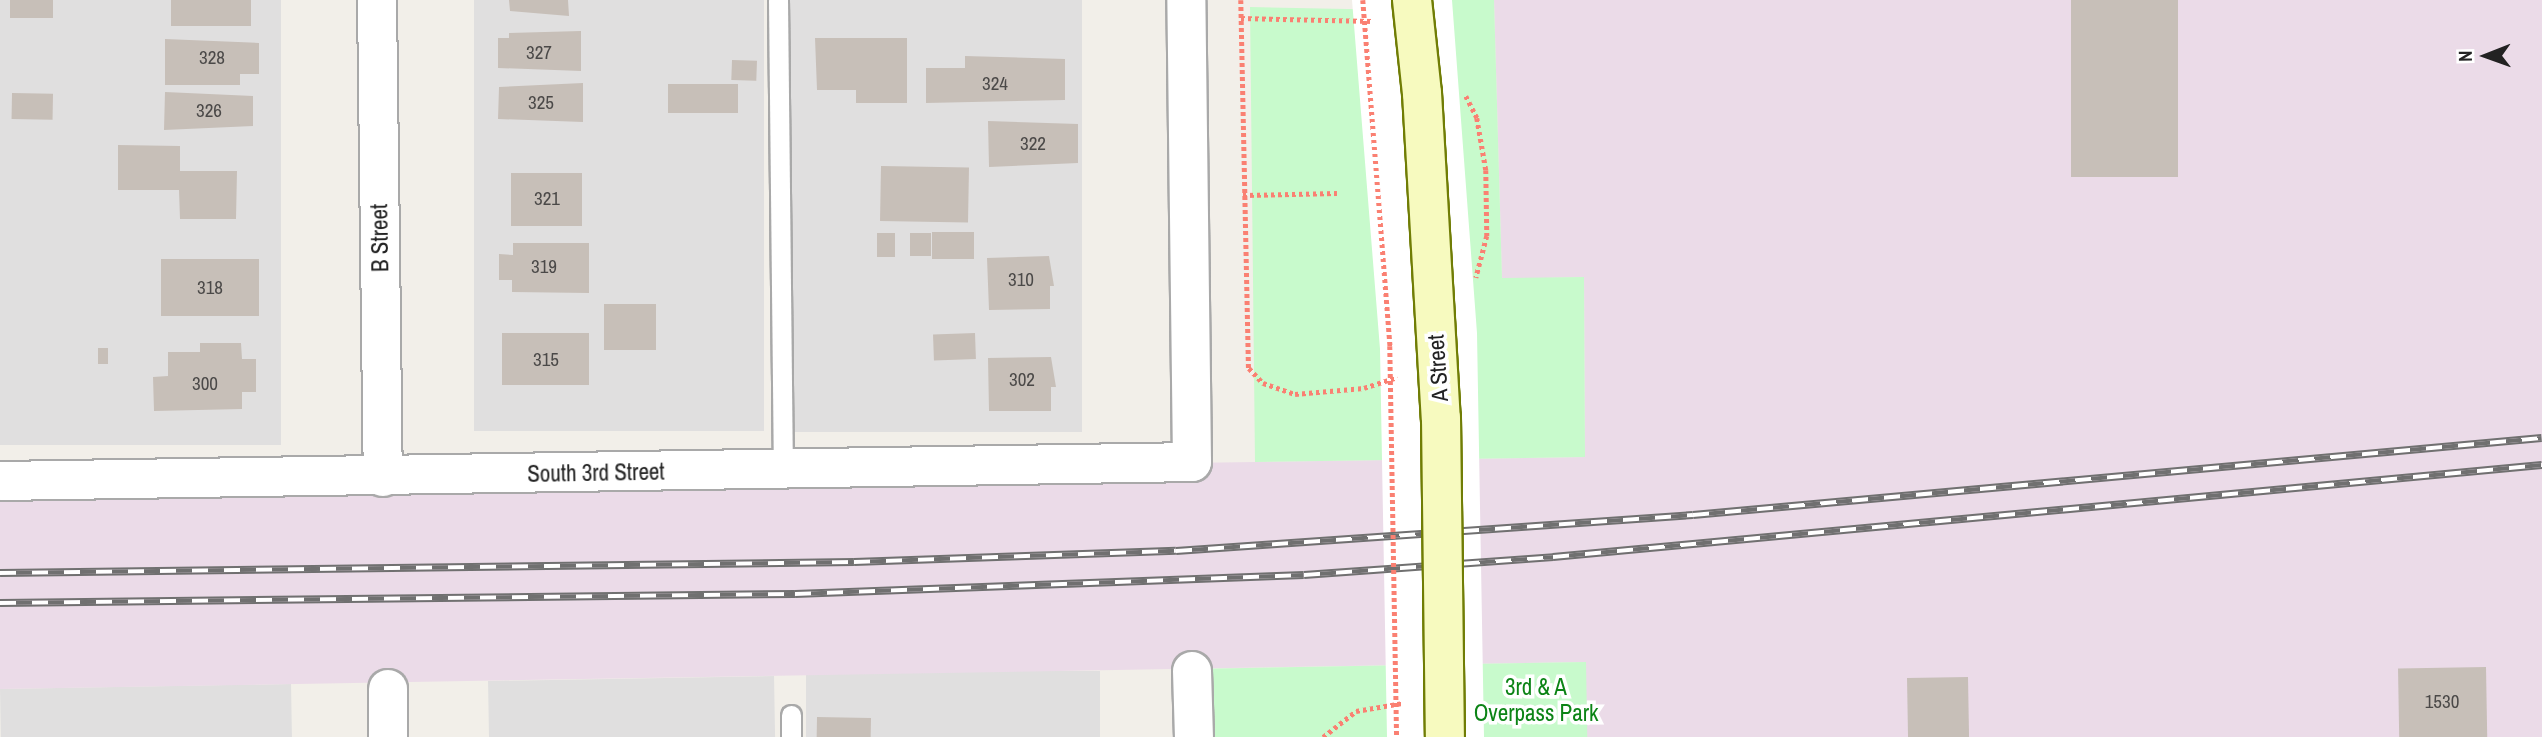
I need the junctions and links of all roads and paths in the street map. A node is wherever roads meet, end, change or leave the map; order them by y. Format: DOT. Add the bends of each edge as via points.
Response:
graph roads {
  1 [pos="377,0"];
  2 [pos="778,0"];
  3 [pos="1186,0"];
  4 [pos="1241,0"];
  5 [pos="1363,0"];
  6 [pos="1412,0"];
  7 [pos="1241,18"];
  8 [pos="1382,23"];
  9 [pos="1464,91"];
  10 [pos="1338,194"];
  11 [pos="1243,195"];
  12 [pos="1470,291"];
  13 [pos="1407,369"];
  14 [pos="783,471"];
  15 [pos="383,477"];
  16 [pos="0,481"];
  17 [pos="1192,671"];
  18 [pos="388,689"];
  19 [pos="791,715"];
  20 [pos="388,737"];
  21 [pos="791,737"];
  22 [pos="1194,737"];
  23 [pos="1397,737"];
  24 [pos="1444,737"];
  1 -- 15 [label="street, B Street"];
  2 -- 14 [label="lane"];
  3 -- 14 [label="street, South 3rd Street" via="1192,462"];
  4 -- 7 [label="path"];
  5 -- 23 [label="path, bridge" via="1390,346"];
  6 -- 24 [label="main road, A Street, bridge" via="1422,93 1441,418"];
  7 -- 8 [label="path"];
  7 -- 11 [label="path"];
  9 -- 12 [label="path" via="1484,149 1487,210 1485,250"];
  10 -- 11 [label="path"];
  11 -- 13 [label="path" via="1246,358 1255,376 1283,392 1311,394 1364,388"];
  14 -- 15 [label="street, South 3rd Street"];
  15 -- 16 [label="street, South 3rd Street"];
  17 -- 22 [label="street"];
  18 -- 20 [label="street"];
  19 -- 21 [label="lane"];
}
